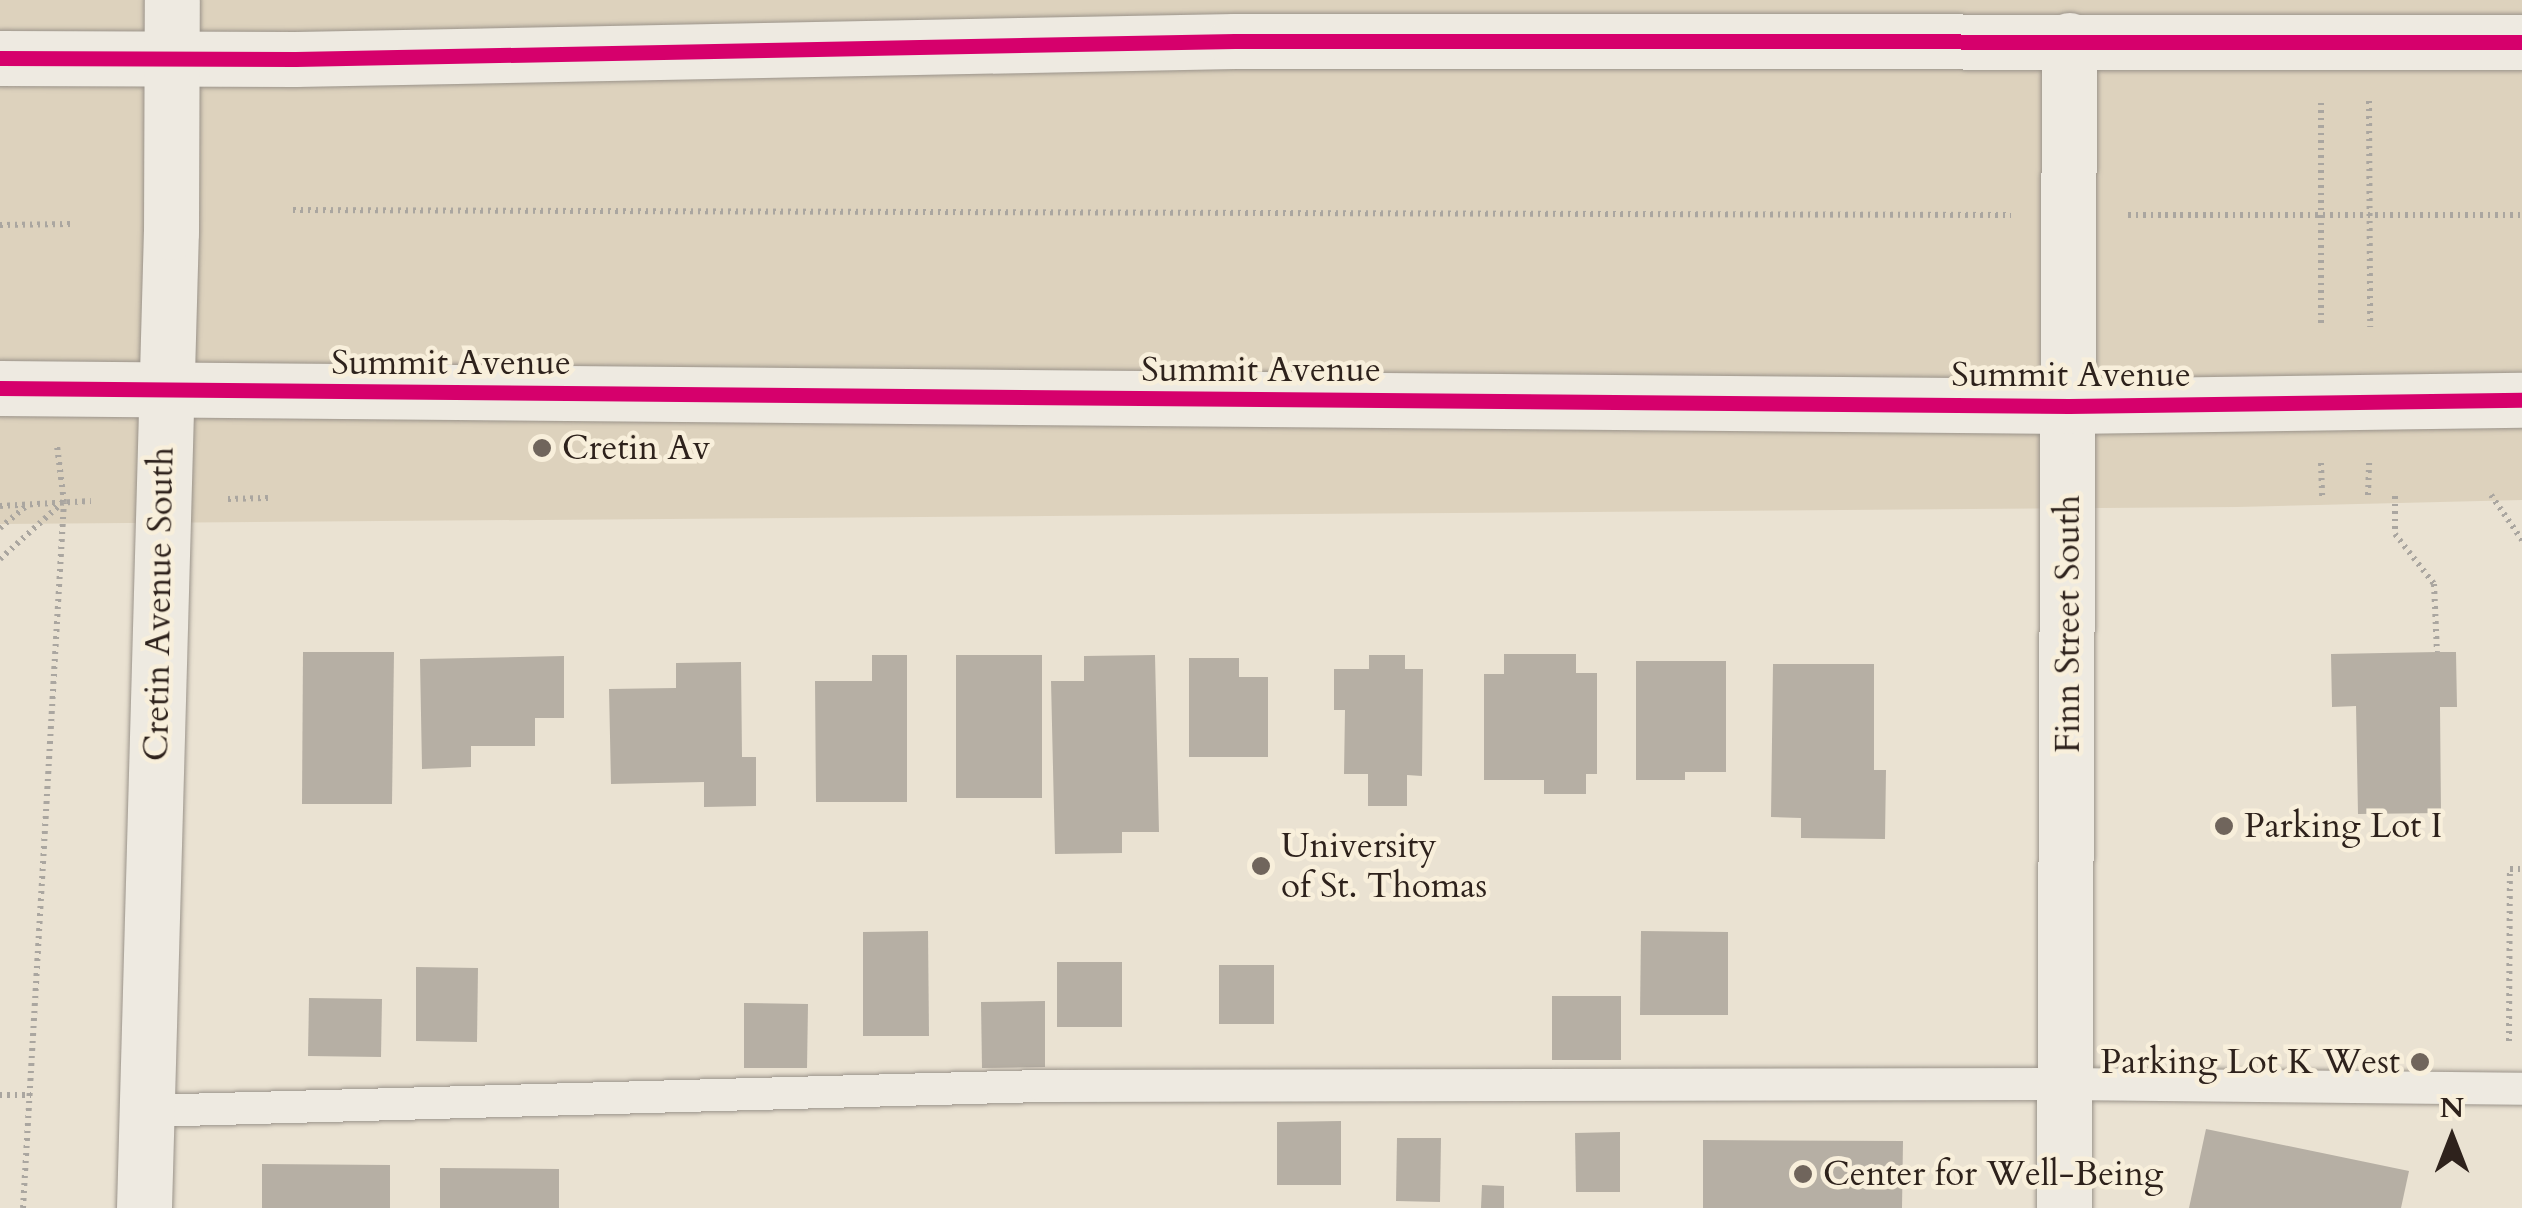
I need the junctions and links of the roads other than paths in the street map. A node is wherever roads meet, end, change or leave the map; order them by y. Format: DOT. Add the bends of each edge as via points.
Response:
graph roads {
  1 [pos="172,0"];
  2 [pos="2070,40"];
  3 [pos="2522,42"];
  4 [pos="171,57"];
  5 [pos="0,58"];
  6 [pos="0,388"];
  7 [pos="165,389"];
  8 [pos="2522,400"];
  9 [pos="2070,406"];
  10 [pos="2065,1084"];
  11 [pos="2515,1089"];
  12 [pos="146,1111"];
  13 [pos="144,1208"];
  14 [pos="2064,1208"];
  1 -- 4 [label="street, Cretin Avenue South"];
  2 -- 3 [label="street"];
  2 -- 4 [label="street" via="1236,41"];
  2 -- 9 [label="street, Finn Street South"];
  4 -- 5 [label="street"];
  4 -- 7 [label="street, Cretin Avenue South"];
  6 -- 7 [label="street, Summit Avenue"];
  7 -- 9 [label="street, Summit Avenue"];
  7 -- 12 [label="street, Cretin Avenue South"];
  8 -- 9 [label="street, Summit Avenue"];
  9 -- 10 [label="street, Finn Street South"];
  10 -- 11 [label="lane"];
  10 -- 12 [label="lane" via="1043,1086"];
  10 -- 14 [label="street, Finn Street South"];
  12 -- 13 [label="street, Cretin Avenue South"];
}
